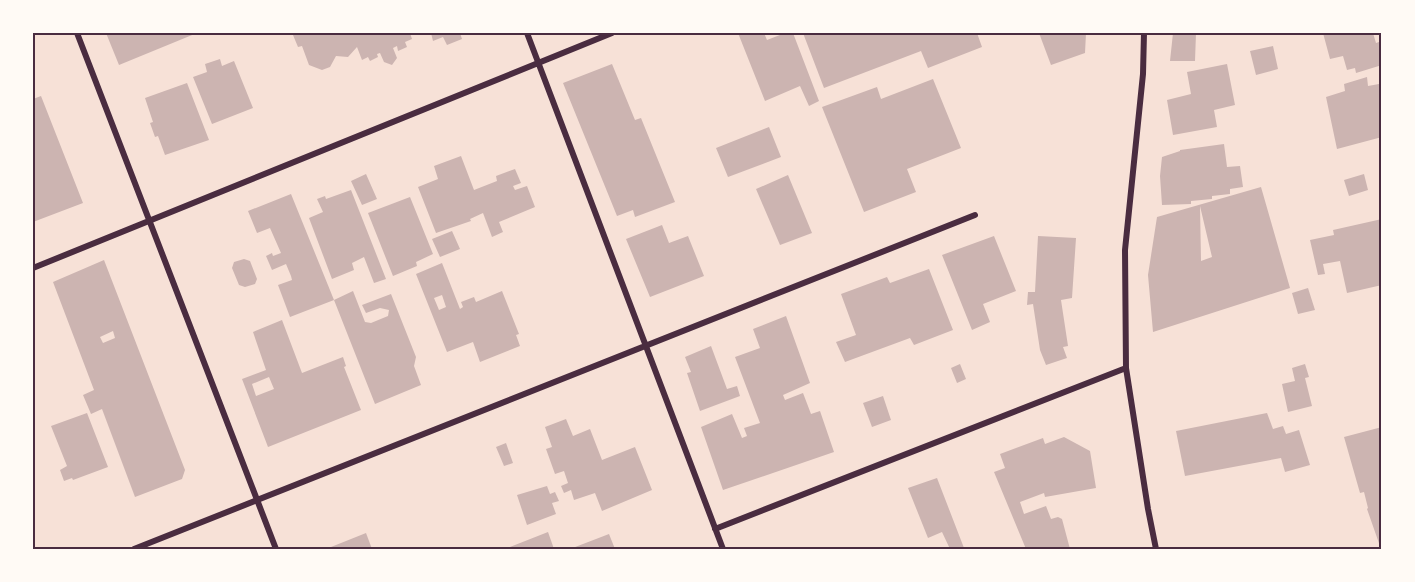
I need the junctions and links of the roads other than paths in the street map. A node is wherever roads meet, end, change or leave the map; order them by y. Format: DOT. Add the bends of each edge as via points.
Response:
graph roads {
  1 [pos="77,33"];
  2 [pos="527,33"];
  3 [pos="612,33"];
  4 [pos="1144,33"];
  5 [pos="538,63"];
  6 [pos="975,215"];
  7 [pos="149,220"];
  8 [pos="33,268"];
  9 [pos="646,346"];
  10 [pos="1125,368"];
  11 [pos="257,500"];
  12 [pos="715,529"];
  13 [pos="134,549"];
  14 [pos="276,549"];
  15 [pos="723,549"];
  16 [pos="1156,549"];
  1 -- 7 [label="street"];
  2 -- 5 [label="street"];
  3 -- 5 [label="street"];
  4 -- 10 [label="street" via="1125,250"];
  5 -- 7 [label="street"];
  5 -- 9 [label="street"];
  6 -- 9 [label="street"];
  7 -- 8 [label="street"];
  7 -- 11 [label="street"];
  9 -- 11 [label="street"];
  9 -- 12 [label="street"];
  10 -- 12 [label="street"];
  10 -- 16 [label="street"];
  11 -- 13 [label="street"];
  11 -- 14 [label="street"];
  12 -- 15 [label="street"];
}
